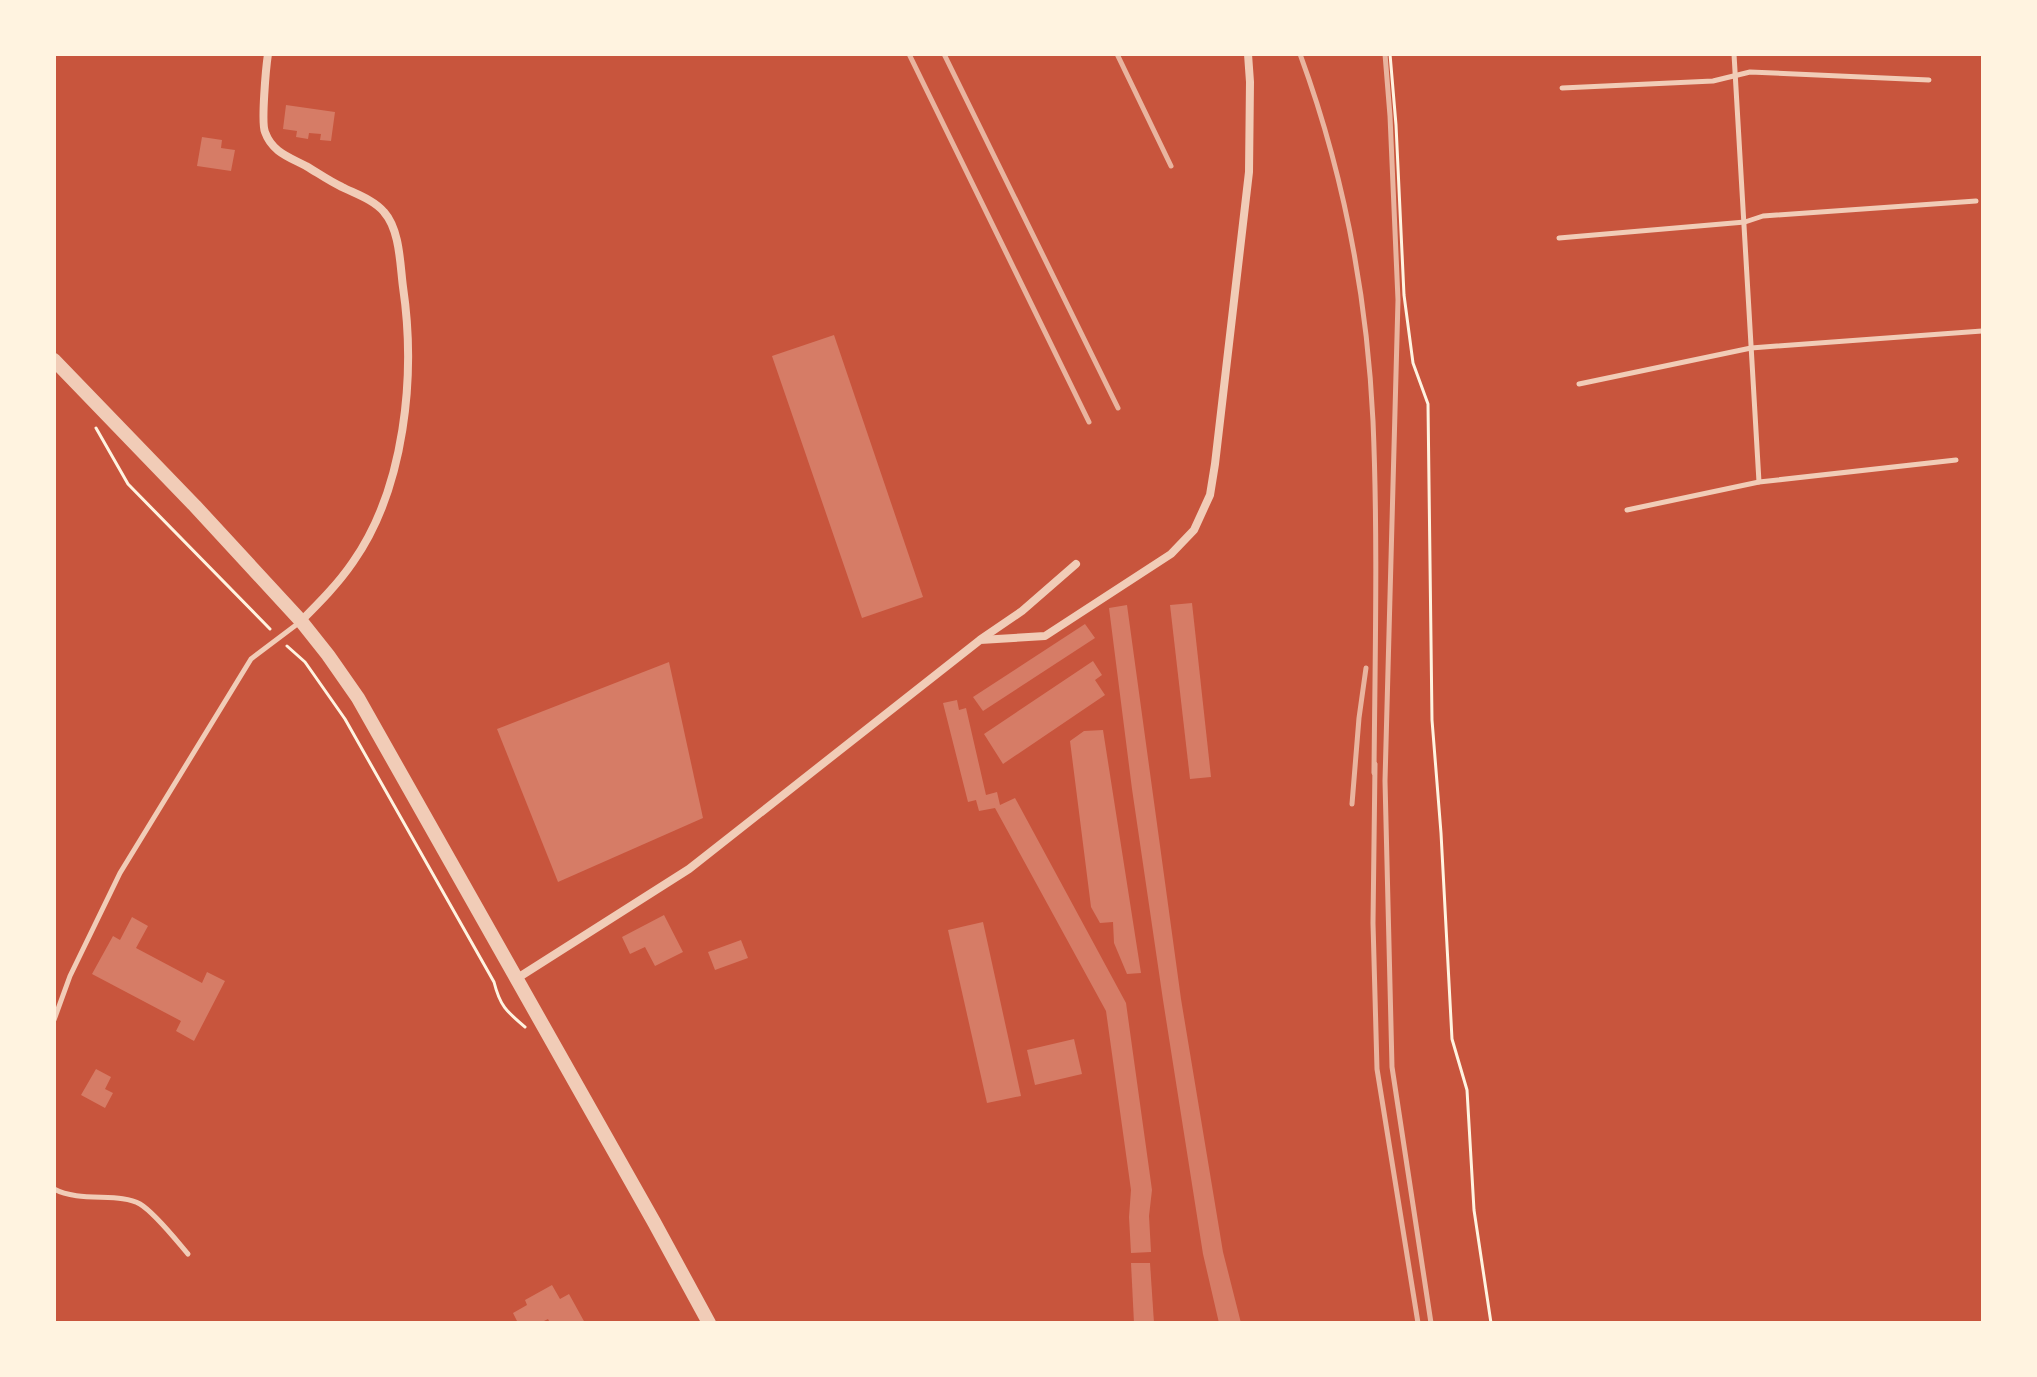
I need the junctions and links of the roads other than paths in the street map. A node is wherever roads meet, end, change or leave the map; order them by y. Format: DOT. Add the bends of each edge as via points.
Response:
graph roads {
  1 [pos="268,54"];
  2 [pos="1248,54"];
  3 [pos="1734,54"];
  4 [pos="1737,75"];
  5 [pos="1929,80"];
  6 [pos="1562,88"];
  7 [pos="1976,201"];
  8 [pos="1745,222"];
  9 [pos="1559,238"];
  10 [pos="1982,331"];
  11 [pos="1751,348"];
  12 [pos="54,360"];
  13 [pos="1579,384"];
  14 [pos="1956,460"];
  15 [pos="1759,482"];
  16 [pos="1627,510"];
  17 [pos="1076,564"];
  18 [pos="301,621"];
  19 [pos="980,640"];
  20 [pos="516,979"];
  21 [pos="54,1020"];
  22 [pos="54,1189"];
  23 [pos="188,1254"];
  24 [pos="709,1323"];
  1 -- 18 [label="street" via="264,131 282,155 385,212 399,254 408,334 402,429 390,485 353,562"];
  2 -- 19 [label="street" via="1249,172 1215,464 1210,495 1194,530 1171,554 1045,636"];
  3 -- 4 [label="lane"];
  4 -- 5 [label="lane"];
  4 -- 6 [label="lane" via="1713,81"];
  4 -- 8 [label="lane"];
  7 -- 8 [label="lane" via="1763,216"];
  8 -- 9 [label="lane"];
  8 -- 11 [label="lane"];
  10 -- 11 [label="lane"];
  11 -- 13 [label="lane"];
  11 -- 15 [label="lane"];
  12 -- 18 [label="street"];
  14 -- 15 [label="lane"];
  15 -- 16 [label="lane"];
  17 -- 19 [label="street"];
  18 -- 20 [label="street" via="358,698"];
  18 -- 21 [label="lane" via="251,659 120,873"];
  19 -- 20 [label="street" via="689,869"];
  20 -- 24 [label="street"];
  22 -- 23 [label="lane" via="140,1204"];
}
